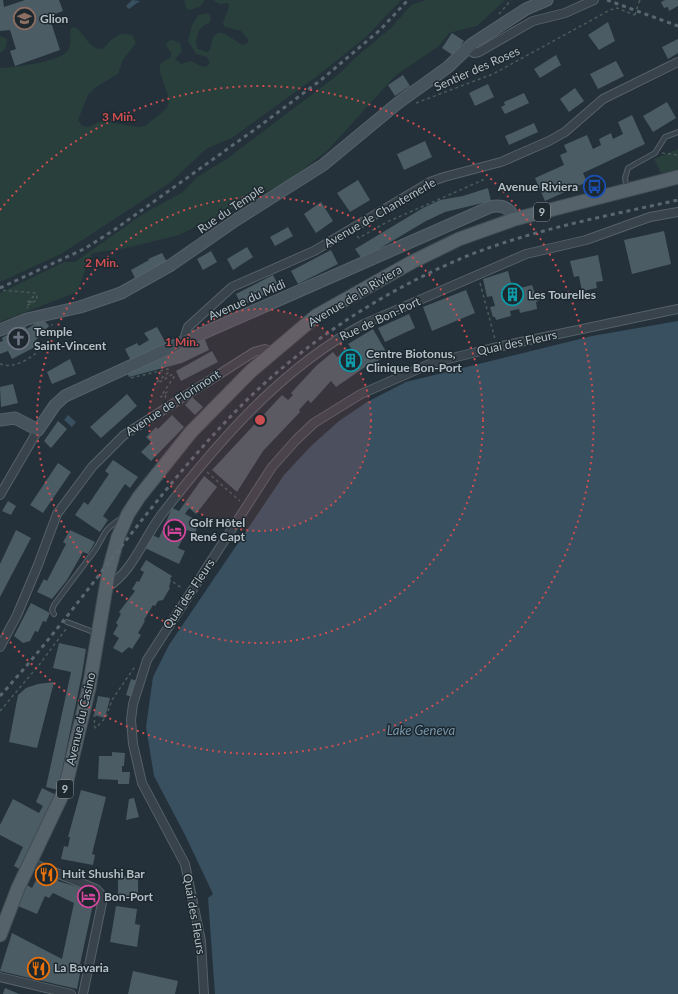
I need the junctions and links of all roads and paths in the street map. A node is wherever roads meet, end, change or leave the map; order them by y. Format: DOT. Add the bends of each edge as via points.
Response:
graph roads {
  1 [pos="547,0"];
  2 [pos="594,0"];
  3 [pos="640,1"];
  4 [pos="466,49"];
  5 [pos="678,62"];
  6 [pos="415,104"];
  7 [pos="678,132"];
  8 [pos="655,153"];
  9 [pos="678,155"];
  10 [pos="480,169"];
  11 [pos="678,177"];
  12 [pos="627,189"];
  13 [pos="678,212"];
  14 [pos="515,219"];
  15 [pos="352,230"];
  16 [pos="478,275"];
  17 [pos="0,286"];
  18 [pos="678,309"];
  19 [pos="29,310"];
  20 [pos="49,314"];
  21 [pos="0,330"];
  22 [pos="183,342"];
  23 [pos="497,347"];
  24 [pos="272,352"];
  25 [pos="0,364"];
  26 [pos="125,379"];
  27 [pos="162,410"];
  28 [pos="0,420"];
  29 [pos="38,430"];
  30 [pos="201,466"];
  31 [pos="0,495"];
  32 [pos="239,500"];
  33 [pos="128,514"];
  34 [pos="173,582"];
  35 [pos="106,588"];
  36 [pos="190,593"];
  37 [pos="54,614"];
  38 [pos="69,622"];
  39 [pos="98,634"];
  40 [pos="0,646"];
  41 [pos="139,661"];
  42 [pos="0,711"];
  43 [pos="83,713"];
  44 [pos="30,862"];
  45 [pos="0,935"];
  46 [pos="0,977"];
  47 [pos="71,994"];
  48 [pos="83,994"];
  49 [pos="204,994"];
  1 -- 4 [label="street, Rue du Temple" via="520,12"];
  2 -- 4 [label="street" via="566,13 533,21 479,52 474,53"];
  3 -- 6 [label="path, Sentier des Roses, bridge" via="635,15 617,8 610,10 493,74"];
  4 -- 20 [label="street, Rue du Temple" via="453,64 394,106 323,165 171,265 122,292 80,307"];
  5 -- 10 [label="street, Avenue de Chantemerle" via="603,99 565,132 553,139"];
  7 -- 8 [label="lane" via="665,137"];
  8 -- 9 [label="path"];
  8 -- 12 [label="lane" via="628,168 625,178"];
  10 -- 15 [label="street, Avenue de Chantemerle" via="430,182"];
  10 -- 15 [label="path" via="483,180 387,222 359,238"];
  11 -- 12 [label="main road, Avenue de la Riviera / 9"];
  12 -- 14 [label="main road, Avenue de la Riviera / 9"];
  13 -- 16 [label="street, Rue de Bon-Port" via="650,217 586,240 526,254"];
  14 -- 22 [label="street, Avenue du Midi" via="507,208 490,207"];
  14 -- 24 [label="main road, Avenue de la Riviera / 9" via="459,239 405,266 316,316"];
  15 -- 22 [label="street, Avenue de Chantemerle" via="314,251 232,287 188,327"];
  16 -- 23 [label="path"];
  16 -- 30 [label="street, Rue de Bon-Port" via="364,324 340,337 278,386"];
  17 -- 19 [label="path" via="2,290 36,293 37,298 34,296 27,303 35,302 26,306"];
  18 -- 23 [label="street, Quai des Fleurs"];
  20 -- 21 [label="street, Rue du Temple" via="27,319"];
  20 -- 25 [label="path" via="53,326 47,342 28,358 12,366"];
  22 -- 29 [label="street, Avenue du Midi" via="65,396 55,404"];
  23 -- 36 [label="street, Quai des Fleurs" via="432,362 361,394 314,423 272,467"];
  24 -- 27 [label="street, Avenue de Florimont" via="266,349 254,352"];
  24 -- 33 [label="main road, Avenue de la Riviera / 9" via="230,390 191,432"];
  26 -- 27 [label="path" via="168,369 169,372 157,382 173,374 174,377 161,396 167,392"];
  27 -- 40 [label="street, Avenue de Florimont" via="124,435 104,453 57,514 17,615"];
  28 -- 29 [label="street" via="15,418"];
  29 -- 31 [label="street"];
  30 -- 32 [label="path"];
  30 -- 35 [label="street, Rue de Bon-Port" via="158,519 125,574"];
  33 -- 35 [label="main road, Avenue de la Riviera / 9" via="118,538"];
  33 -- 37 [label="lane" via="104,532 94,551 54,605"];
  34 -- 36 [label="path"];
  35 -- 39 [label="main road, Avenue de la Riviera / 9"];
  36 -- 49 [label="street, Quai des Fleurs" via="147,660 133,704 131,729 142,783 185,864 201,941"];
  38 -- 39 [label="lane"];
  38 -- 42 [label="path" via="39,665"];
  39 -- 43 [label="main road, Avenue du Casino / 9"];
  41 -- 43 [label="path" via="112,700 106,717 97,728 94,726 95,716"];
  43 -- 44 [label="main road, Avenue du Casino / 9" via="65,789"];
  44 -- 45 [label="main road, Avenue du Casino / 9"];
  44 -- 48 [label="street" via="96,889 100,893 102,903"];
  46 -- 47 [label="street"];
}
